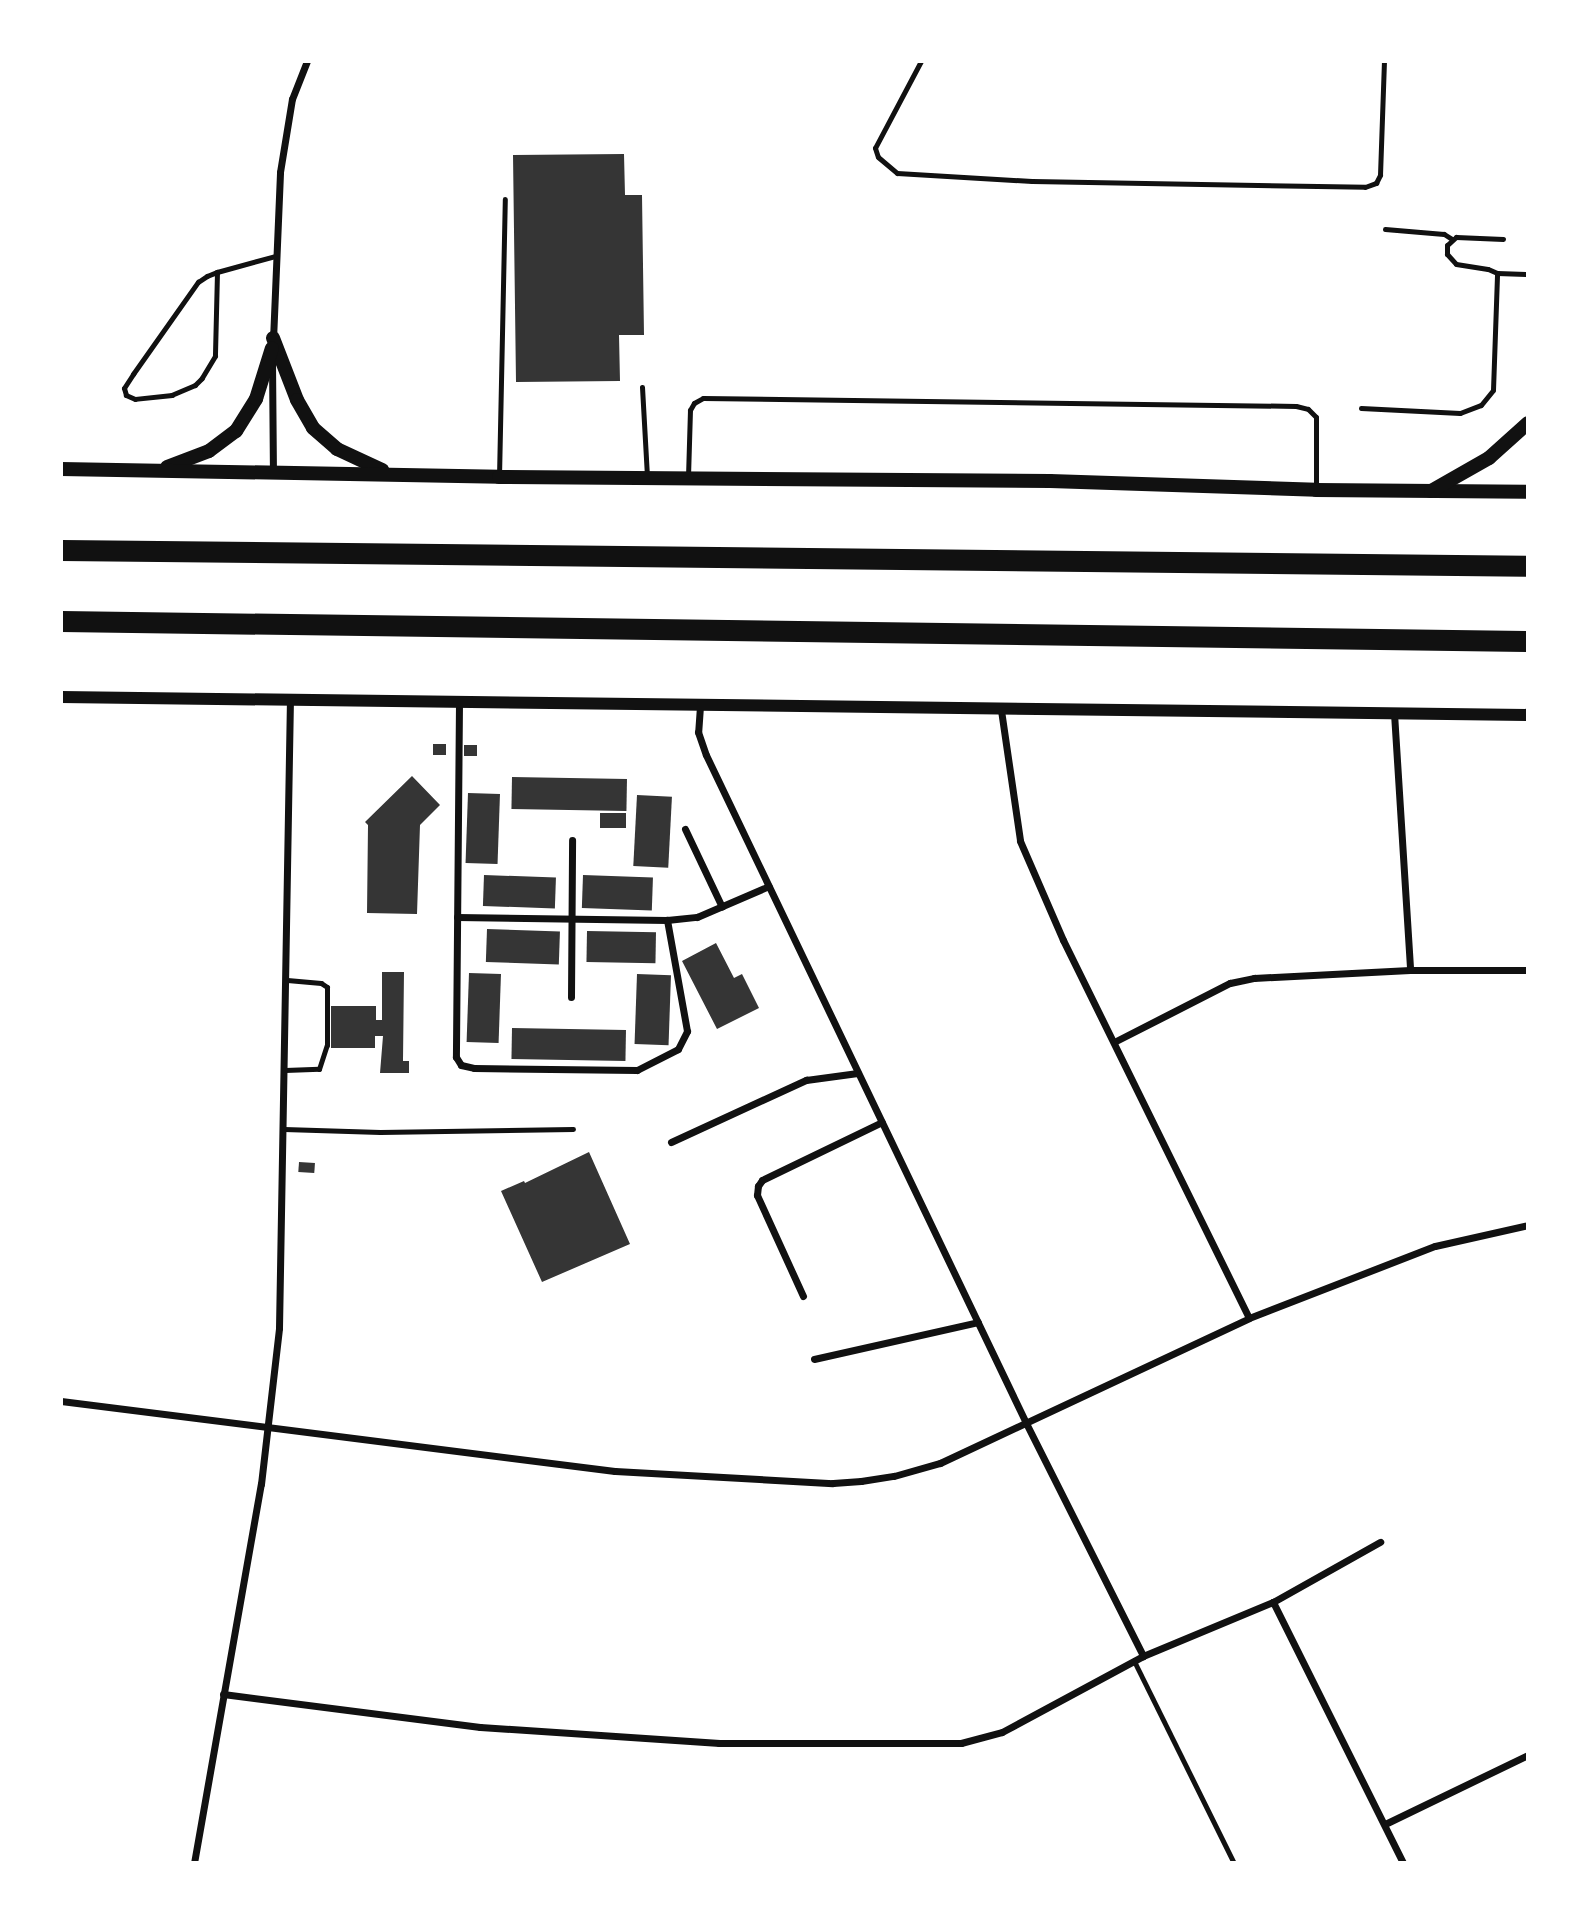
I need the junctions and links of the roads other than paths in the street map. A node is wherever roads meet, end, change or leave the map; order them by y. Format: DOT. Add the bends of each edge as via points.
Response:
graph roads {
  1 [pos="307,61"];
  2 [pos="921,61"];
  3 [pos="1384,61"];
  4 [pos="505,199"];
  5 [pos="1385,229"];
  6 [pos="1452,239"];
  7 [pos="1503,239"];
  8 [pos="275,256"];
  9 [pos="217,272"];
  10 [pos="1497,273"];
  11 [pos="1528,274"];
  12 [pos="273,343"];
  13 [pos="642,387"];
  14 [pos="1361,408"];
  15 [pos="1528,423"];
  16 [pos="61,469"];
  17 [pos="159,470"];
  18 [pos="274,471"];
  19 [pos="389,473"];
  20 [pos="499,477"];
  21 [pos="647,477"];
  22 [pos="688,477"];
  23 [pos="1316,489"];
  24 [pos="1430,492"];
  25 [pos="1528,492"];
  26 [pos="61,550"];
  27 [pos="1528,566"];
  28 [pos="61,621"];
  29 [pos="1528,641"];
  30 [pos="61,698"];
  31 [pos="290,701"];
  32 [pos="459,703"];
  33 [pos="700,706"];
  34 [pos="1001,710"];
  35 [pos="1394,713"];
  36 [pos="1528,715"];
  37 [pos="685,829"];
  38 [pos="572,840"];
  39 [pos="769,886"];
  40 [pos="722,907"];
  41 [pos="457,918"];
  42 [pos="570,919"];
  43 [pos="667,920"];
  44 [pos="1410,970"];
  45 [pos="1528,970"];
  46 [pos="287,980"];
  47 [pos="571,997"];
  48 [pos="1114,1042"];
  49 [pos="285,1069"];
  50 [pos="858,1073"];
  51 [pos="882,1122"];
  52 [pos="284,1129"];
  53 [pos="573,1129"];
  54 [pos="671,1142"];
  55 [pos="1528,1225"];
  56 [pos="803,1296"];
  57 [pos="1249,1318"];
  58 [pos="978,1322"];
  59 [pos="814,1359"];
  60 [pos="61,1401"];
  61 [pos="1026,1423"];
  62 [pos="270,1429"];
  63 [pos="1380,1542"];
  64 [pos="1273,1602"];
  65 [pos="1143,1656"];
  66 [pos="1134,1661"];
  67 [pos="223,1694"];
  68 [pos="1528,1755"];
  69 [pos="1385,1824"];
  70 [pos="194,1863"];
  71 [pos="1234,1863"];
  72 [pos="1403,1863"];
  1 -- 8 [label="street" via="286,130"];
  2 -- 3 [label="lane" via="876,148 878,158 897,173 1032,181 1365,187 1376,183 1380,175"];
  4 -- 20 [label="lane"];
  5 -- 6 [label="lane" via="1444,234"];
  6 -- 7 [label="lane"];
  6 -- 10 [label="lane" via="1447,254 1453,263"];
  8 -- 9 [label="lane"];
  8 -- 12 [label="street"];
  9 -- 9 [label="lane" via="193,288 124,388 126,395 135,399 172,395 202,378 215,356"];
  10 -- 11 [label="lane"];
  10 -- 14 [label="lane" via="1493,390 1481,405 1460,413"];
  12 -- 17 [label="main road" via="256,399 236,431 209,451"];
  12 -- 18 [label="street"];
  12 -- 19 [label="main road" via="313,428 337,449"];
  13 -- 21 [label="lane"];
  15 -- 24 [label="main road" via="1489,458"];
  16 -- 17 [label="main road"];
  17 -- 18 [label="main road"];
  18 -- 19 [label="main road"];
  19 -- 20 [label="main road"];
  20 -- 21 [label="main road"];
  21 -- 22 [label="main road"];
  22 -- 23 [label="main road"];
  22 -- 23 [label="lane" via="694,403 711,398 1296,406 1316,417"];
  23 -- 24 [label="main road"];
  24 -- 25 [label="main road"];
  26 -- 27 [label="highway"];
  28 -- 29 [label="highway"];
  30 -- 31 [label="street"];
  31 -- 32 [label="street"];
  31 -- 46 [label="street"];
  32 -- 33 [label="street"];
  32 -- 41 [label="street"];
  33 -- 34 [label="street"];
  33 -- 39 [label="street" via="697,721 706,755"];
  34 -- 35 [label="street"];
  34 -- 48 [label="street" via="1020,841"];
  35 -- 36 [label="street"];
  35 -- 44 [label="street"];
  37 -- 40 [label="street"];
  38 -- 42 [label="street"];
  39 -- 40 [label="street"];
  39 -- 50 [label="street"];
  40 -- 43 [label="street" via="697,917"];
  41 -- 42 [label="street"];
  41 -- 43 [label="street" via="458,1061 474,1068 637,1070 670,1054 683,1041 687,1026"];
  42 -- 43 [label="street"];
  42 -- 47 [label="street"];
  44 -- 45 [label="street"];
  44 -- 48 [label="street" via="1273,975 1230,983"];
  46 -- 49 [label="street"];
  46 -- 49 [label="lane" via="327,987 327,1045 319,1069"];
  48 -- 57 [label="street"];
  49 -- 52 [label="street"];
  50 -- 51 [label="street"];
  50 -- 54 [label="street" via="806,1080"];
  51 -- 56 [label="street" via="758,1186 757,1195"];
  51 -- 58 [label="street"];
  52 -- 53 [label="lane"];
  52 -- 62 [label="street" via="279,1328"];
  55 -- 57 [label="street" via="1435,1246"];
  57 -- 61 [label="street"];
  58 -- 59 [label="street"];
  58 -- 61 [label="street"];
  60 -- 62 [label="street"];
  61 -- 62 [label="street" via="940,1463 894,1476 833,1483 615,1471"];
  61 -- 65 [label="street"];
  62 -- 67 [label="street"];
  63 -- 64 [label="street"];
  64 -- 65 [label="street"];
  64 -- 69 [label="street"];
  65 -- 66 [label="street"];
  66 -- 67 [label="street" via="1002,1732 944,1745 719,1743 480,1727"];
  66 -- 71 [label="lane"];
  67 -- 70 [label="street"];
  68 -- 69 [label="street"];
  69 -- 72 [label="street"];
}
